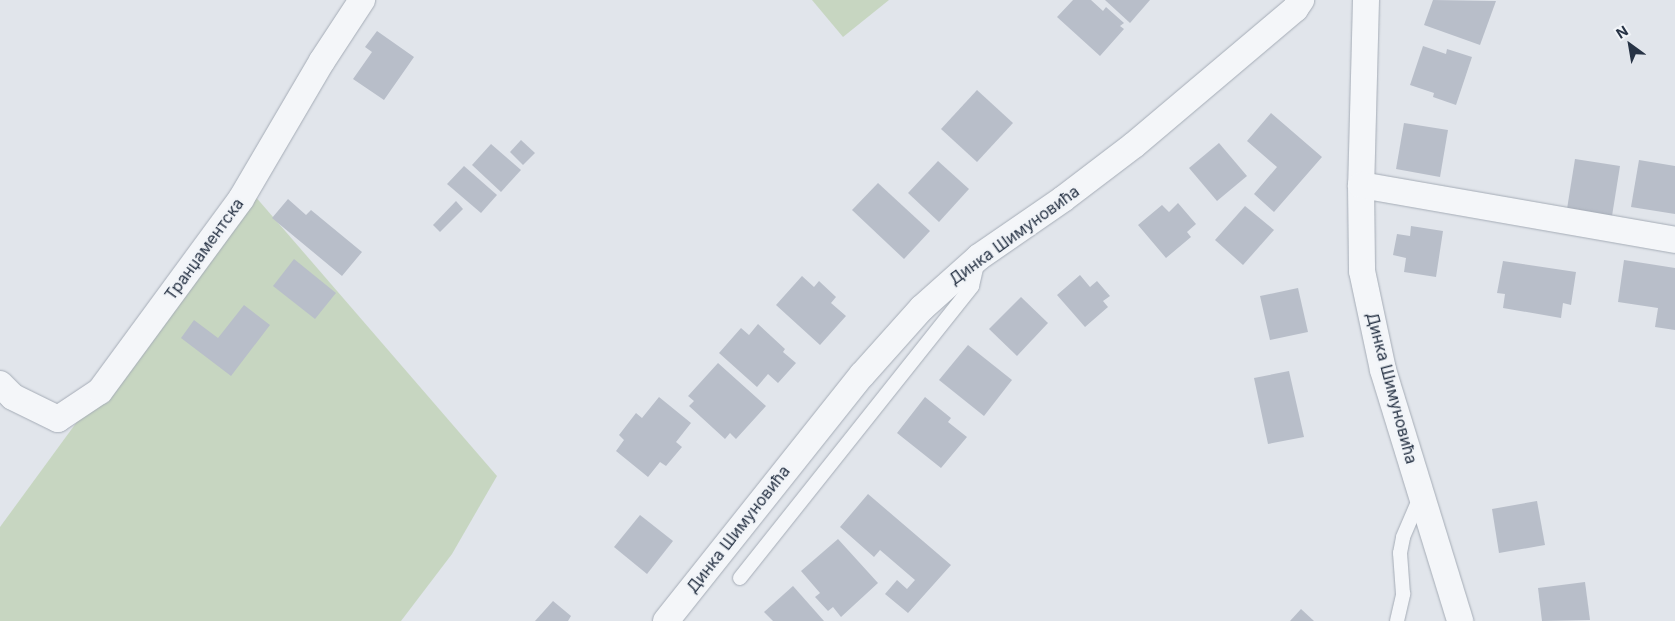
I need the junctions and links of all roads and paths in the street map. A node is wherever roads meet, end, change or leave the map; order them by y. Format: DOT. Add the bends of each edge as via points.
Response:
graph roads {
  1 [pos="362,0"];
  2 [pos="1302,0"];
  3 [pos="1366,0"];
  4 [pos="1361,185"];
  5 [pos="1675,240"];
  6 [pos="979,258"];
  7 [pos="0,384"];
  8 [pos="1421,494"];
  9 [pos="740,578"];
  10 [pos="666,621"];
  11 [pos="1397,621"];
  12 [pos="1460,621"];
  1 -- 7 [label="street, Транџаментска" via="241,199 100,391 58,419 13,397"];
  2 -- 6 [label="street, Динка Шимуновића" via="1134,145 1063,200"];
  3 -- 4 [label="street, Динка Шимуновића"];
  4 -- 5 [label="street"];
  4 -- 8 [label="street, Динка Шимуновића" via="1362,271 1383,370"];
  6 -- 9 [label="lane" via="972,286"];
  6 -- 10 [label="street, Динка Шимуновића" via="922,308 862,375"];
  8 -- 11 [label="lane" via="1403,537 1400,553 1403,594"];
  8 -- 12 [label="street, Динка Шимуновића"];
}
